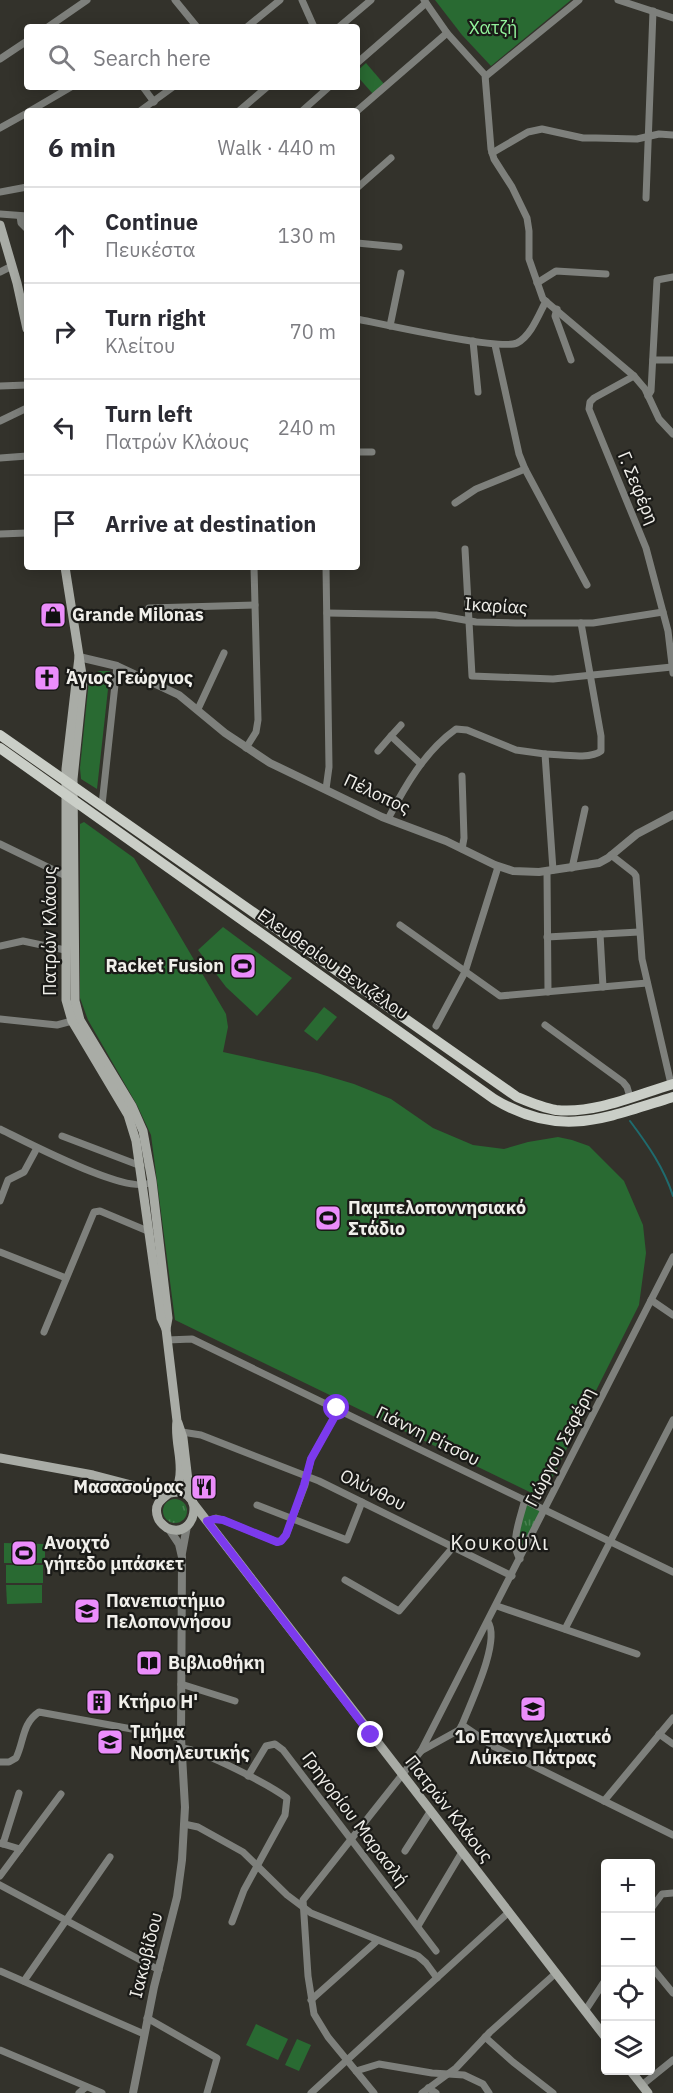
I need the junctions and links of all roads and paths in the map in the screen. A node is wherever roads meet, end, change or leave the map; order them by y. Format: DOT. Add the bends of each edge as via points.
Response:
graph roads {
  1 [pos="87,0"];
  2 [pos="175,0"];
  3 [pos="280,0"];
  4 [pos="302,0"];
  5 [pos="371,0"];
  6 [pos="579,0"];
  7 [pos="618,0"];
  8 [pos="425,1"];
  9 [pos="653,11"];
  10 [pos="673,18"];
  11 [pos="52,24"];
  12 [pos="195,24"];
  13 [pos="251,24"];
  14 [pos="313,24"];
  15 [pos="343,24"];
  16 [pos="447,33"];
  17 [pos="24,43"];
  18 [pos="0,59"];
  19 [pos="360,60"];
  20 [pos="486,76"];
  21 [pos="66,90"];
  22 [pos="145,90"];
  23 [pos="169,90"];
  24 [pos="264,90"];
  25 [pos="326,90"];
  26 [pos="154,102"];
  27 [pos="35,108"];
  28 [pos="145,108"];
  29 [pos="242,108"];
  30 [pos="305,108"];
  31 [pos="360,108"];
  32 [pos="24,114"];
  33 [pos="0,128"];
  34 [pos="673,135"];
  35 [pos="649,138"];
  36 [pos="492,153"];
  37 [pos="391,158"];
  38 [pos="360,185"];
  39 [pos="24,188"];
  40 [pos="0,192"];
  41 [pos="646,198"];
  42 [pos="0,214"];
  43 [pos="23,216"];
  44 [pos="0,225"];
  45 [pos="360,243"];
  46 [pos="399,247"];
  47 [pos="12,266"];
  48 [pos="0,272"];
  49 [pos="401,273"];
  50 [pos="606,274"];
  51 [pos="673,277"];
  52 [pos="537,283"];
  53 [pos="546,301"];
  54 [pos="557,309"];
  55 [pos="24,312"];
  56 [pos="360,320"];
  57 [pos="390,326"];
  58 [pos="474,341"];
  59 [pos="495,345"];
  60 [pos="571,360"];
  61 [pos="653,360"];
  62 [pos="673,360"];
  63 [pos="634,376"];
  64 [pos="24,385"];
  65 [pos="0,386"];
  66 [pos="478,392"];
  67 [pos="648,396"];
  68 [pos="24,409"];
  69 [pos="0,421"];
  70 [pos="673,434"];
  71 [pos="360,452"];
  72 [pos="372,452"];
  73 [pos="24,456"];
  74 [pos="0,458"];
  75 [pos="525,469"];
  76 [pos="454,502"];
  77 [pos="24,533"];
  78 [pos="0,534"];
  79 [pos="465,549"];
  80 [pos="65,570"];
  81 [pos="254,570"];
  82 [pos="326,570"];
  83 [pos="587,585"];
  84 [pos="255,605"];
  85 [pos="149,608"];
  86 [pos="663,612"];
  87 [pos="327,613"];
  88 [pos="470,621"];
  89 [pos="581,623"];
  90 [pos="224,653"];
  91 [pos="79,657"];
  92 [pos="117,666"];
  93 [pos="672,667"];
  94 [pos="673,673"];
  95 [pos="590,676"];
  96 [pos="198,710"];
  97 [pos="401,725"];
  98 [pos="0,735"];
  99 [pos="391,736"];
  100 [pos="0,748"];
  101 [pos="246,748"];
  102 [pos="378,751"];
  103 [pos="544,754"];
  104 [pos="422,764"];
  105 [pos="462,776"];
  106 [pos="69,783"];
  107 [pos="326,789"];
  108 [pos="69,798"];
  109 [pos="102,805"];
  110 [pos="585,809"];
  111 [pos="673,814"];
  112 [pos="388,819"];
  113 [pos="0,844"];
  114 [pos="462,849"];
  115 [pos="611,855"];
  116 [pos="498,867"];
  117 [pos="572,868"];
  118 [pos="550,871"];
  119 [pos="70,877"];
  120 [pos="400,925"];
  121 [pos="639,932"];
  122 [pos="600,934"];
  123 [pos="548,937"];
  124 [pos="0,946"];
  125 [pos="65,950"];
  126 [pos="465,972"];
  127 [pos="647,983"];
  128 [pos="603,987"];
  129 [pos="548,992"];
  130 [pos="0,1019"];
  131 [pos="72,1021"];
  132 [pos="545,1025"];
  133 [pos="436,1026"];
  134 [pos="672,1084"];
  135 [pos="630,1097"];
  136 [pos="673,1097"];
  137 [pos="0,1130"];
  138 [pos="62,1136"];
  139 [pos="37,1148"];
  140 [pos="141,1166"];
  141 [pos="0,1176"];
  142 [pos="8,1180"];
  143 [pos="148,1184"];
  144 [pos="0,1201"];
  145 [pos="150,1232"];
  146 [pos="0,1252"];
  147 [pos="673,1257"];
  148 [pos="66,1278"];
  149 [pos="651,1300"];
  150 [pos="673,1315"];
  151 [pos="166,1329"];
  152 [pos="44,1332"];
  153 [pos="167,1340"];
  154 [pos="339,1409"];
  155 [pos="673,1420"];
  156 [pos="177,1421"];
  157 [pos="182,1432"];
  158 [pos="0,1458"];
  159 [pos="307,1476"];
  160 [pos="135,1485"];
  161 [pos="168,1493"];
  162 [pos="525,1499"];
  163 [pos="191,1501"];
  164 [pos="362,1502"];
  165 [pos="257,1505"];
  166 [pos="546,1509"];
  167 [pos="156,1513"];
  168 [pos="292,1518"];
  169 [pos="207,1521"];
  170 [pos="188,1524"];
  171 [pos="169,1529"];
  172 [pos="609,1541"];
  173 [pos="223,1544"];
  174 [pos="454,1546"];
  175 [pos="182,1557"];
  176 [pos="520,1559"];
  177 [pos="672,1569"];
  178 [pos="512,1576"];
  179 [pos="345,1580"];
  180 [pos="497,1605"];
  181 [pos="488,1622"];
  182 [pos="565,1629"];
  183 [pos="637,1654"];
  184 [pos="181,1684"];
  185 [pos="235,1701"];
  186 [pos="673,1718"];
  187 [pos="462,1725"];
  188 [pos="659,1734"];
  189 [pos="181,1738"];
  190 [pos="673,1744"];
  191 [pos="182,1748"];
  192 [pos="421,1751"];
  193 [pos="0,1762"];
  194 [pos="248,1776"];
  195 [pos="403,1776"];
  196 [pos="19,1793"];
  197 [pos="61,1794"];
  198 [pos="604,1801"];
  199 [pos="430,1812"];
  200 [pos="184,1824"];
  201 [pos="673,1835"];
  202 [pos="351,1841"];
  203 [pos="2,1843"];
  204 [pos="20,1849"];
  205 [pos="405,1851"];
  206 [pos="462,1852"];
  207 [pos="110,1857"];
  208 [pos="256,1865"];
  209 [pos="0,1876"];
  210 [pos="0,1885"];
  211 [pos="673,1893"];
  212 [pos="655,1904"];
  213 [pos="302,1907"];
  214 [pos="509,1912"];
  215 [pos="65,1920"];
  216 [pos="231,1922"];
  217 [pos="418,1926"];
  218 [pos="376,1941"];
  219 [pos="436,1951"];
  220 [pos="653,1967"];
  221 [pos="159,1970"];
  222 [pos="0,1971"];
  223 [pos="556,1973"];
  224 [pos="437,1978"];
  225 [pos="24,1981"];
  226 [pos="601,1987"];
  227 [pos="673,1993"];
  228 [pos="311,2000"];
  229 [pos="585,2011"];
  230 [pos="147,2018"];
  231 [pos="601,2032"];
  232 [pos="144,2034"];
  233 [pos="485,2037"];
  234 [pos="0,2050"];
  235 [pos="347,2060"];
  236 [pos="673,2060"];
  237 [pos="356,2071"];
  238 [pos="449,2073"];
  239 [pos="634,2075"];
  240 [pos="86,2087"];
  241 [pos="428,2088"];
  242 [pos="645,2091"];
  243 [pos="79,2093"];
  244 [pos="102,2093"];
  245 [pos="133,2093"];
  246 [pos="207,2093"];
  247 [pos="311,2093"];
  248 [pos="374,2093"];
  249 [pos="422,2093"];
  250 [pos="436,2093"];
  251 [pos="489,2093"];
  252 [pos="553,2093"];
  1 -- 11 [label="street"];
  2 -- 12 [label="street"];
  3 -- 13 [label="street"];
  4 -- 14 [label="street"];
  5 -- 15 [label="street"];
  6 -- 20 [label="street"];
  7 -- 9 [label="street"];
  8 -- 16 [label="street"];
  8 -- 19 [label="street"];
  9 -- 10 [label="street"];
  9 -- 35 [label="street"];
  16 -- 20 [label="street"];
  16 -- 31 [label="street"];
  17 -- 18 [label="street"];
  20 -- 36 [label="street"];
  21 -- 27 [label="street"];
  22 -- 26 [label="street"];
  23 -- 26 [label="street"];
  24 -- 29 [label="street"];
  25 -- 30 [label="street"];
  26 -- 28 [label="street"];
  32 -- 33 [label="street"];
  34 -- 35 [label="street"];
  35 -- 36 [label="street" via="583,138 542,129 528,132"];
  35 -- 41 [label="street"];
  36 -- 52 [label="street" via="527,218 528,256"];
  37 -- 38 [label="street"];
  39 -- 40 [label="street"];
  42 -- 43 [label="street"];
  44 -- 47 [label="main road"];
  45 -- 46 [label="street"];
  47 -- 48 [label="street"];
  47 -- 55 [label="main road"];
  49 -- 57 [label="street"];
  50 -- 52 [label="street" via="556,271"];
  51 -- 61 [label="street" via="657,280"];
  52 -- 53 [label="street"];
  53 -- 54 [label="street"];
  53 -- 59 [label="street" via="520,342"];
  54 -- 60 [label="street" via="555,316"];
  54 -- 63 [label="street"];
  56 -- 57 [label="street"];
  57 -- 58 [label="street"];
  58 -- 59 [label="street"];
  58 -- 66 [label="street"];
  59 -- 75 [label="street"];
  61 -- 62 [label="street"];
  61 -- 67 [label="street"];
  63 -- 67 [label="street"];
  63 -- 86 [label="street, Γ. Σεφέρη" via="594,398 589,409 642,538"];
  64 -- 65 [label="street"];
  67 -- 70 [label="street" via="659,419"];
  68 -- 69 [label="street"];
  71 -- 72 [label="street"];
  73 -- 74 [label="street"];
  75 -- 76 [label="street"];
  75 -- 83 [label="street"];
  77 -- 78 [label="street"];
  79 -- 88 [label="street"];
  80 -- 91 [label="main road, Πατρών Κλάους"];
  81 -- 84 [label="street"];
  82 -- 87 [label="street"];
  84 -- 85 [label="street"];
  84 -- 101 [label="street" via="258,724"];
  86 -- 89 [label="street, Ικαρίας"];
  86 -- 93 [label="street, Γ. Σεφέρη"];
  87 -- 88 [label="street, Ικαρίας" via="436,615"];
  87 -- 107 [label="street"];
  88 -- 89 [label="street, Ικαρίας"];
  88 -- 95 [label="street" via="472,676 538,680"];
  89 -- 95 [label="street"];
  90 -- 96 [label="street"];
  91 -- 92 [label="street, Πέλοπος"];
  91 -- 106 [label="main road, Πατρών Κλάους" via="83,681"];
  92 -- 96 [label="street, Πέλοπος" via="179,695"];
  92 -- 109 [label="street"];
  93 -- 94 [label="street, Γ. Σεφέρη"];
  93 -- 95 [label="street"];
  95 -- 103 [label="street" via="601,752"];
  96 -- 101 [label="street, Πέλοπος"];
  97 -- 99 [label="street"];
  98 -- 106 [label="main road, Ελευθερίου Βενιζέλου"];
  99 -- 102 [label="street"];
  99 -- 104 [label="street"];
  100 -- 108 [label="main road, Ελευθερίου Βενιζέλου"];
  101 -- 107 [label="street, Πέλοπος"];
  103 -- 104 [label="street" via="516,750 460,728"];
  103 -- 118 [label="street"];
  104 -- 112 [label="street"];
  105 -- 114 [label="street"];
  106 -- 108 [label="main road, Πατρών Κλάους"];
  106 -- 109 [label="main road, Ελευθερίου Βενιζέλου"];
  107 -- 112 [label="street, Πέλοπος"];
  108 -- 119 [label="main road, Πατρών Κλάους"];
  108 -- 136 [label="main road, Ελευθερίου Βενιζέλου" via="513,1111 556,1122 582,1122"];
  109 -- 135 [label="main road, Ελευθερίου Βενιζέλου" via="517,1097 556,1110 579,1110"];
  110 -- 117 [label="street"];
  111 -- 115 [label="street, Πέλοπος"];
  112 -- 114 [label="street, Πέλοπος"];
  113 -- 119 [label="street"];
  114 -- 116 [label="street, Πέλοπος"];
  115 -- 117 [label="street, Πέλοπος" via="594,864"];
  115 -- 121 [label="street" via="635,874"];
  116 -- 118 [label="street, Πέλοπος" via="519,872"];
  116 -- 126 [label="street"];
  117 -- 118 [label="street, Πέλοπος"];
  118 -- 123 [label="street"];
  119 -- 125 [label="main road, Πατρών Κλάους"];
  119 -- 143 [label="main road, Πατρών Κλάους" via="76,1006 139,1120 144,1134"];
  120 -- 126 [label="street"];
  121 -- 122 [label="street"];
  121 -- 127 [label="street"];
  122 -- 123 [label="street"];
  122 -- 128 [label="street"];
  123 -- 129 [label="street"];
  124 -- 125 [label="street" via="23,941"];
  125 -- 131 [label="main road, Πατρών Κλάους" via="66,1000"];
  126 -- 129 [label="street" via="500,996"];
  126 -- 133 [label="street"];
  127 -- 128 [label="street"];
  127 -- 134 [label="street"];
  128 -- 129 [label="street"];
  130 -- 131 [label="street" via="57,1025"];
  131 -- 140 [label="main road, Πατρών Κλάους" via="131,1122"];
  132 -- 135 [label="street" via="623,1082"];
  134 -- 135 [label="main road, Ελευθερίου Βενιζέλου"];
  137 -- 139 [label="street"];
  138 -- 140 [label="street"];
  139 -- 142 [label="street" via="26,1170"];
  139 -- 143 [label="street" via="99,1174"];
  140 -- 143 [label="main road, Πατρών Κλάους"];
  141 -- 142 [label="street"];
  142 -- 144 [label="street"];
  143 -- 145 [label="main road, Πατρών Κλάους"];
  143 -- 151 [label="main road, Πατρών Κλάους" via="168,1318"];
  145 -- 148 [label="street" via="94,1212"];
  145 -- 151 [label="main road, Πατρών Κλάους" via="160,1318"];
  146 -- 148 [label="street"];
  147 -- 149 [label="street, Γιώργου Σεφέρη"];
  148 -- 152 [label="street"];
  149 -- 150 [label="street"];
  149 -- 166 [label="street, Γιώργου Σεφέρη"];
  151 -- 153 [label="main road, Πατρών Κλάους"];
  153 -- 154 [label="street, Γιάννη Ρίτσου" via="192,1339"];
  153 -- 156 [label="main road, Πατρών Κλάους"];
  154 -- 159 [label="street" via="311,1459"];
  154 -- 162 [label="street, Γιάννη Ρίτσου"];
  155 -- 172 [label="street"];
  156 -- 157 [label="main road"];
  156 -- 161 [label="main road" via="179,1481"];
  157 -- 159 [label="street, Ολύνθου"];
  157 -- 163 [label="main road"];
  158 -- 160 [label="main road"];
  159 -- 164 [label="street, Ολύνθου"];
  159 -- 168 [label="street"];
  160 -- 161 [label="main road"];
  160 -- 167 [label="main road" via="149,1495"];
  161 -- 163 [label="main road" via="179,1492"];
  161 -- 167 [label="main road"];
  162 -- 166 [label="street, Γιάννη Ρίτσου"];
  162 -- 176 [label="street" via="515,1541"];
  163 -- 169 [label="main road"];
  163 -- 170 [label="main road" via="194,1514"];
  164 -- 168 [label="street" via="347,1540"];
  164 -- 174 [label="street, Ολύνθου"];
  165 -- 168 [label="street"];
  166 -- 172 [label="street, Γιάννη Ρίτσου"];
  166 -- 176 [label="street, Γιώργου Σεφέρη"];
  167 -- 171 [label="main road"];
  168 -- 169 [label="street" via="284,1538 277,1542 223,1520"];
  169 -- 173 [label="main road"];
  170 -- 171 [label="main road"];
  170 -- 173 [label="main road" via="206,1527"];
  170 -- 175 [label="street, Ιακωβίδου"];
  171 -- 175 [label="street"];
  172 -- 177 [label="street, Γιάννη Ρίτσου"];
  172 -- 182 [label="street"];
  173 -- 195 [label="main road, Πατρών Κλάους"];
  174 -- 178 [label="street, Ολύνθου"];
  174 -- 179 [label="street" via="398,1611"];
  175 -- 184 [label="street, Ιακωβίδου"];
  176 -- 178 [label="street, Γιώργου Σεφέρη"];
  178 -- 180 [label="street, Γιώργου Σεφέρη"];
  180 -- 181 [label="street, Γιώργου Σεφέρη"];
  180 -- 182 [label="street"];
  181 -- 187 [label="street" via="492,1633 490,1649"];
  181 -- 192 [label="street, Γιώργου Σεφέρη"];
  182 -- 183 [label="street"];
  184 -- 185 [label="street"];
  184 -- 189 [label="street, Ιακωβίδου"];
  186 -- 188 [label="street"];
  187 -- 192 [label="street"];
  187 -- 198 [label="street" via="489,1743"];
  188 -- 190 [label="street"];
  188 -- 198 [label="street"];
  189 -- 191 [label="street, Ιακωβίδου"];
  189 -- 193 [label="street" via="39,1712 26,1726 16,1758"];
  191 -- 194 [label="street"];
  191 -- 200 [label="street, Ιακωβίδου"];
  192 -- 195 [label="street, Γιώργου Σεφέρη"];
  194 -- 202 [label="street, Γρηγορίου Μαρασλή" via="266,1746 279,1746"];
  194 -- 208 [label="street" via="287,1798 285,1815"];
  195 -- 199 [label="main road, Πατρών Κλάους"];
  195 -- 202 [label="street, Γιώργου Σεφέρη"];
  196 -- 203 [label="street"];
  197 -- 204 [label="street"];
  198 -- 201 [label="street"];
  199 -- 205 [label="street"];
  199 -- 206 [label="main road, Πατρών Κλάους"];
  200 -- 208 [label="street" via="238,1849"];
  200 -- 221 [label="street, Ιακωβίδου" via="177,1897"];
  202 -- 213 [label="street, Γιώργου Σεφέρη" via="305,1895"];
  202 -- 217 [label="street, Γρηγορίου Μαρασλή"];
  203 -- 204 [label="street"];
  204 -- 209 [label="street"];
  206 -- 214 [label="main road, Πατρών Κλάους"];
  206 -- 217 [label="street"];
  207 -- 215 [label="street"];
  208 -- 213 [label="street"];
  208 -- 216 [label="street"];
  210 -- 215 [label="street"];
  211 -- 212 [label="street" via="662,1894"];
  213 -- 218 [label="street"];
  213 -- 228 [label="street"];
  214 -- 223 [label="main road, Πατρών Κλάους"];
  214 -- 224 [label="street"];
  215 -- 221 [label="street"];
  215 -- 225 [label="street"];
  217 -- 219 [label="street, Γρηγορίου Μαρασλή"];
  218 -- 224 [label="street" via="418,1956"];
  218 -- 228 [label="street"];
  220 -- 227 [label="street"];
  221 -- 230 [label="street, Ιακωβίδου"];
  222 -- 225 [label="street"];
  223 -- 229 [label="main road, Πατρών Κλάους"];
  223 -- 233 [label="street"];
  224 -- 235 [label="street"];
  225 -- 232 [label="street"];
  226 -- 229 [label="street"];
  228 -- 235 [label="street" via="319,2025"];
  229 -- 231 [label="main road, Πατρών Κλάους"];
  230 -- 232 [label="street, Ιακωβίδου"];
  230 -- 246 [label="street" via="216,2058"];
  232 -- 245 [label="street, Ιακωβίδου"];
  233 -- 238 [label="street"];
  233 -- 252 [label="street"];
  234 -- 240 [label="street"];
  235 -- 237 [label="street"];
  235 -- 247 [label="street"];
  236 -- 242 [label="street"];
  237 -- 238 [label="street" via="379,2064"];
  237 -- 248 [label="street"];
  238 -- 241 [label="street"];
  238 -- 251 [label="street" via="483,2084"];
  239 -- 242 [label="main road"];
  240 -- 243 [label="street"];
  240 -- 244 [label="street"];
  241 -- 249 [label="street"];
  241 -- 250 [label="street"];
}
